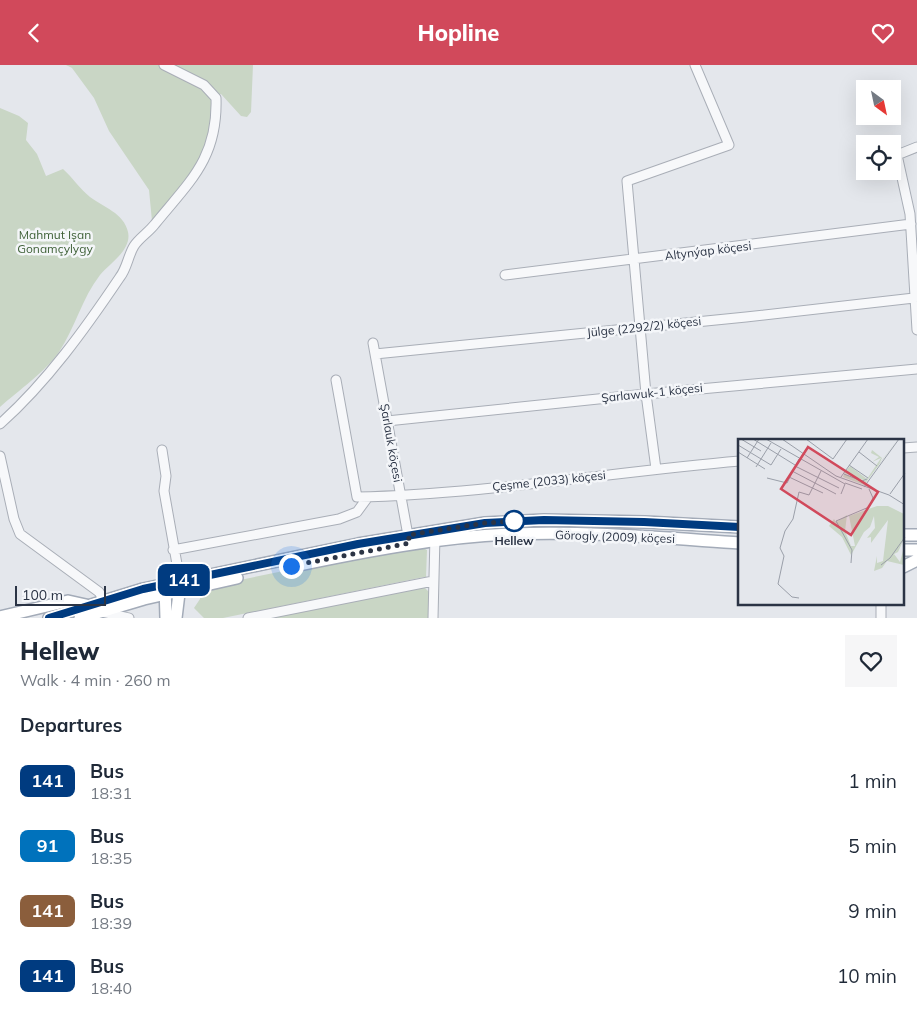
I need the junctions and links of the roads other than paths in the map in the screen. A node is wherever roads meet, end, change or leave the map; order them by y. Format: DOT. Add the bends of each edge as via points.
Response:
graph roads {
  1 [pos="164,65"];
  2 [pos="694,65"];
  3 [pos="917,147"];
  4 [pos="911,224"];
  5 [pos="633,259"];
  6 [pos="506,275"];
  7 [pos="914,298"];
  8 [pos="639,326"];
  9 [pos="917,330"];
  10 [pos="373,343"];
  11 [pos="375,354"];
  12 [pos="917,369"];
  13 [pos="336,381"];
  14 [pos="646,393"];
  15 [pos="387,421"];
  16 [pos="0,424"];
  17 [pos="917,447"];
  18 [pos="904,448"];
  19 [pos="162,450"];
  20 [pos="0,456"];
  21 [pos="738,461"];
  22 [pos="656,469"];
  23 [pos="400,496"];
  24 [pos="368,497"];
  25 [pos="738,527"];
  26 [pos="435,535"];
  27 [pos="904,535"];
  28 [pos="917,535"];
  29 [pos="409,539"];
  30 [pos="738,543"];
  31 [pos="904,549"];
  32 [pos="173,550"];
  33 [pos="917,550"];
  34 [pos="917,560"];
  35 [pos="904,566"];
  36 [pos="433,581"];
  37 [pos="180,586"];
  38 [pos="166,589"];
  39 [pos="104,600"];
  40 [pos="88,605"];
  41 [pos="881,605"];
  42 [pos="99,612"];
  43 [pos="0,617"];
  44 [pos="49,618"];
  45 [pos="80,618"];
  46 [pos="129,618"];
  47 [pos="166,618"];
  48 [pos="176,618"];
  49 [pos="248,618"];
  50 [pos="432,618"];
  51 [pos="881,618"];
  1 -- 16 [label="street" via="204,85 216,99 209,152 187,185 134,245 121,276 64,355 28,399"];
  2 -- 5 [label="street" via="729,145 627,181"];
  3 -- 4 [label="street" via="897,155"];
  4 -- 5 [label="street, Altynýap köçesi"];
  4 -- 7 [label="street"];
  5 -- 6 [label="street, Altynýap köçesi"];
  5 -- 8 [label="street"];
  7 -- 8 [label="street, Jülge (2292/2) köçesi"];
  7 -- 9 [label="street"];
  8 -- 11 [label="street, Jülge (2292/2) köçesi"];
  8 -- 14 [label="street"];
  10 -- 11 [label="street, Şarlauk köçesi"];
  11 -- 15 [label="street, Şarlauk köçesi"];
  12 -- 14 [label="street, Şarlawuk-1 köçesi"];
  13 -- 24 [label="street, Çeşme (2033) köçesi" via="357,497"];
  14 -- 15 [label="street, Şarlawuk-1 köçesi"];
  14 -- 22 [label="street"];
  15 -- 23 [label="street, Şarlauk köçesi"];
  17 -- 18 [label="street"];
  19 -- 32 [label="street"];
  20 -- 39 [label="street" via="20,533 99,592"];
  21 -- 22 [label="street, Çeşme (2033) köçesi"];
  22 -- 23 [label="street, Çeşme (2033) köçesi"];
  23 -- 24 [label="street, Çeşme (2033) köçesi"];
  23 -- 29 [label="street, Şarlauk köçesi"];
  24 -- 32 [label="street" via="357,512 339,519"];
  25 -- 26 [label="main road, Görogly (2009) köçesi" via="544,520 485,523"];
  26 -- 29 [label="main road, Görogly (2009) köçesi"];
  26 -- 30 [label="main road, Görogly (2009) köçesi" via="640,537"];
  26 -- 36 [label="street"];
  27 -- 28 [label="main road"];
  29 -- 37 [label="main road, Görogly (2009) köçesi"];
  31 -- 33 [label="main road"];
  32 -- 37 [label="street"];
  34 -- 35 [label="main road"];
  36 -- 49 [label="street"];
  36 -- 50 [label="street"];
  37 -- 38 [label="main road, Görogly (2009) köçesi"];
  37 -- 48 [label="main road"];
  38 -- 39 [label="main road, Görogly (2009) köçesi"];
  38 -- 42 [label="main road, Görogly (2009) köçesi"];
  38 -- 47 [label="main road"];
  39 -- 40 [label="main road, Görogly (2009) köçesi"];
  40 -- 43 [label="main road" via="68,601"];
  40 -- 44 [label="main road, Görogly (2009) köçesi"];
  41 -- 51 [label="street"];
  42 -- 45 [label="main road, Görogly (2009) köçesi"];
  42 -- 46 [label="street"];
}
